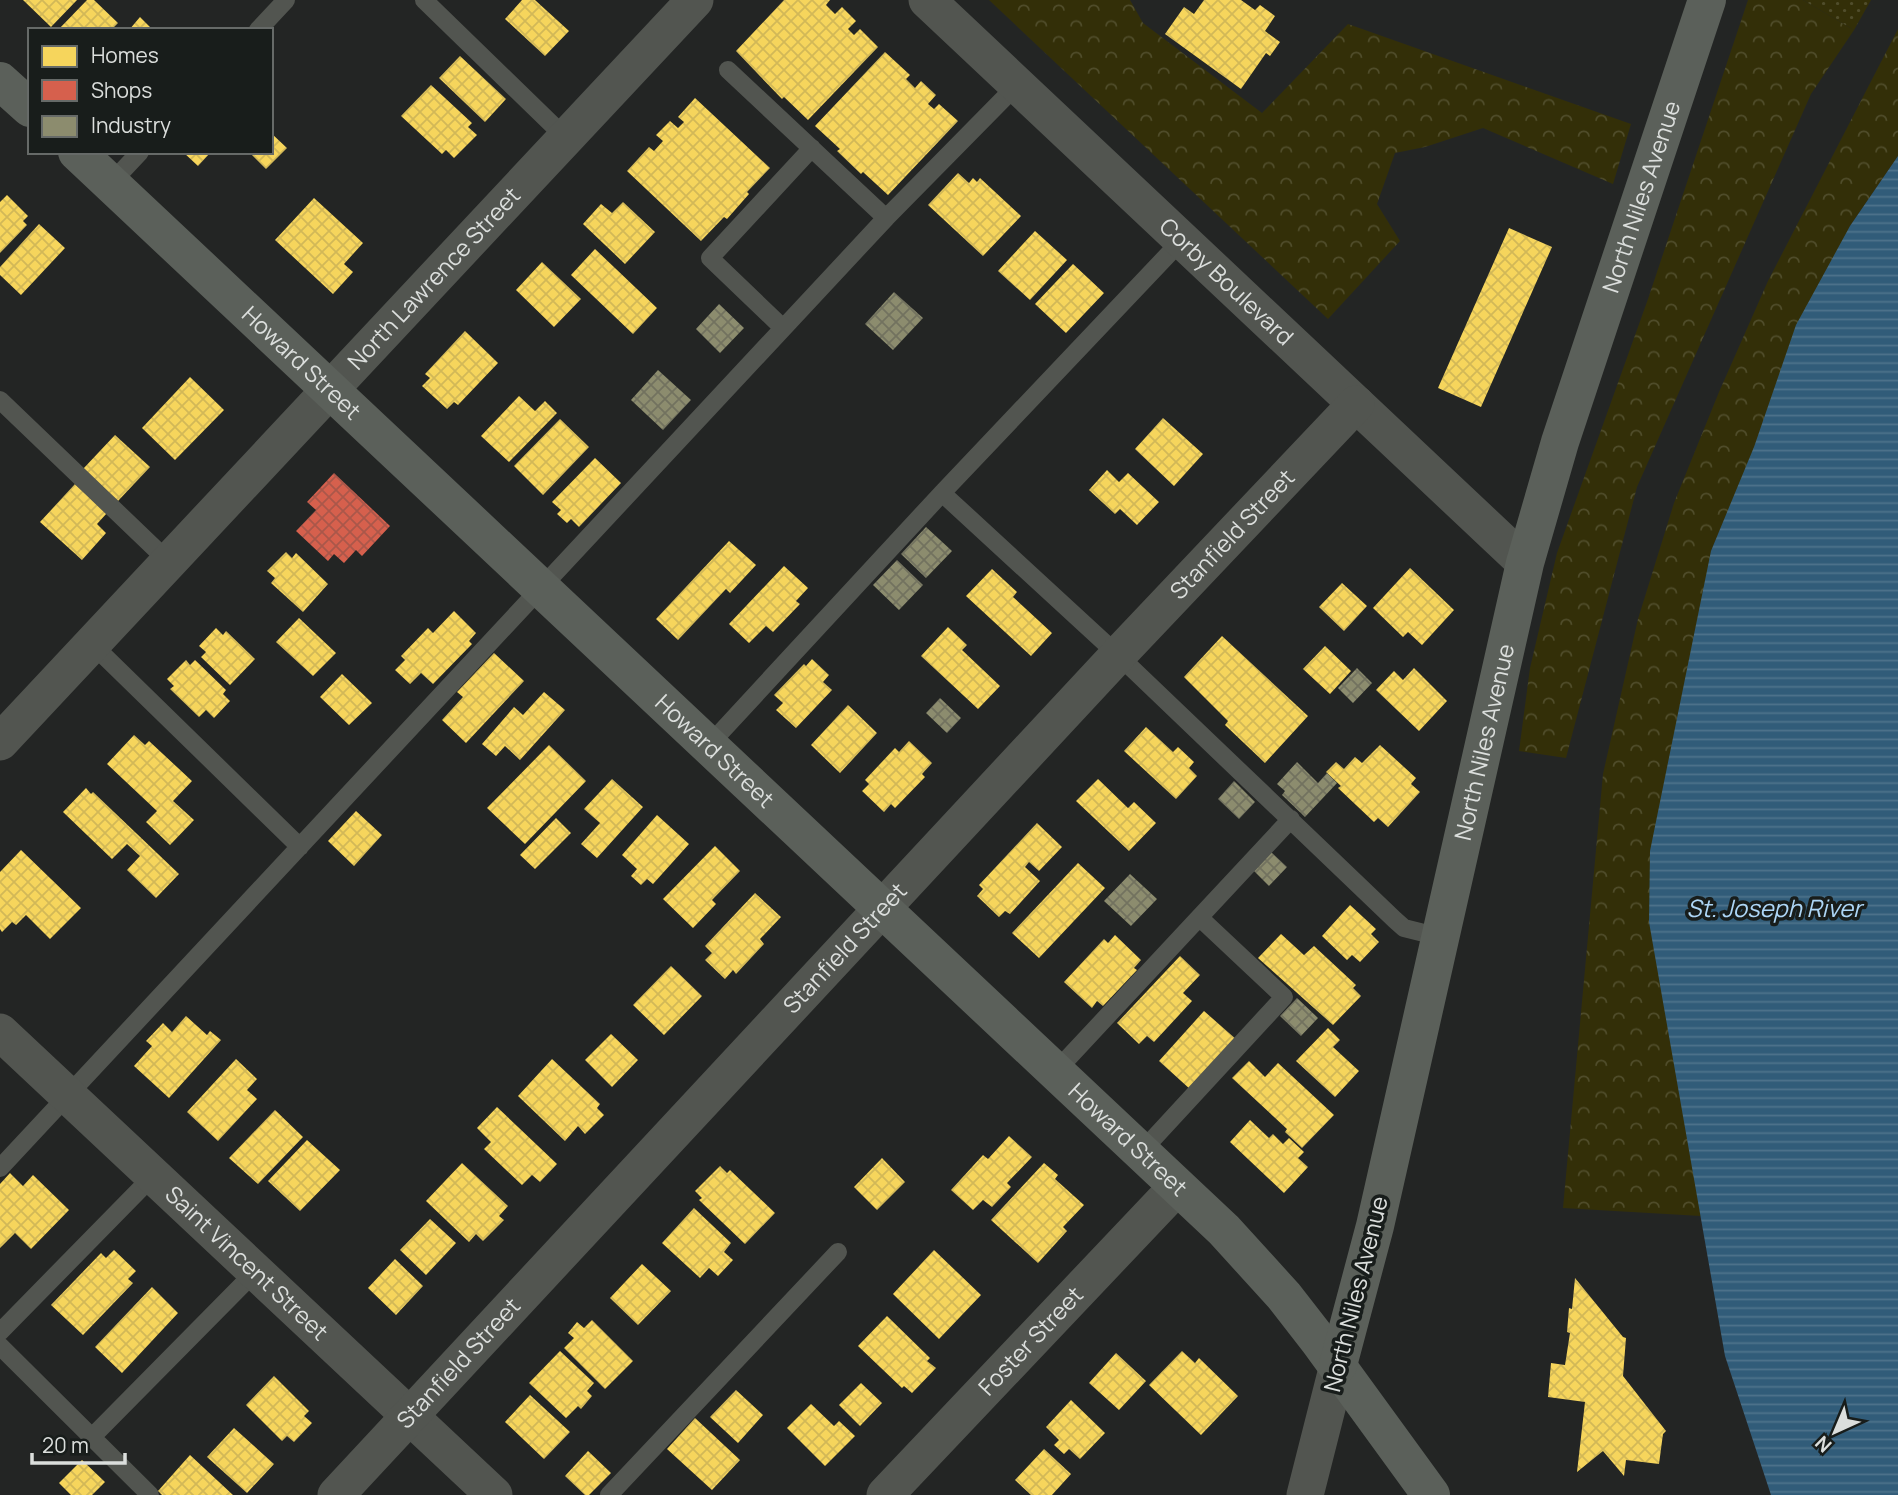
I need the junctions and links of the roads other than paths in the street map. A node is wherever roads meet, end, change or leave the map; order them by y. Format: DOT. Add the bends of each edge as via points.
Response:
graph roads {
  1 [pos="286,0"];
  2 [pos="424,0"];
  3 [pos="695,0"];
  4 [pos="927,0"];
  5 [pos="1707,0"];
  6 [pos="260,28"];
  7 [pos="728,70"];
  8 [pos="0,81"];
  9 [pos="1018,84"];
  10 [pos="28,106"];
  11 [pos="566,138"];
  12 [pos="812,148"];
  13 [pos="79,154"];
  14 [pos="138,154"];
  15 [pos="110,184"];
  16 [pos="886,218"];
  17 [pos="1182,240"];
  18 [pos="783,328"];
  19 [pos="329,391"];
  20 [pos="0,400"];
  21 [pos="1356,404"];
  22 [pos="942,493"];
  23 [pos="169,562"];
  24 [pos="1525,563"];
  25 [pos="542,587"];
  26 [pos="91,643"];
  27 [pos="1118,655"];
  28 [pos="5,725"];
  29 [pos="708,746"];
  30 [pos="1291,819"];
  31 [pos="300,847"];
  32 [pos="882,911"];
  33 [pos="1200,918"];
  34 [pos="1440,937"];
  35 [pos="0,1032"];
  36 [pos="1056,1071"];
  37 [pos="67,1096"];
  38 [pos="1141,1152"];
  39 [pos="0,1168"];
  40 [pos="153,1176"];
  41 [pos="1177,1187"];
  42 [pos="838,1252"];
  43 [pos="255,1272"];
  44 [pos="0,1332"];
  45 [pos="0,1346"];
  46 [pos="1338,1365"];
  47 [pos="410,1416"];
  48 [pos="92,1438"];
  49 [pos="150,1495"];
  50 [pos="336,1495"];
  51 [pos="494,1495"];
  52 [pos="609,1495"];
  53 [pos="885,1495"];
  54 [pos="1305,1495"];
  55 [pos="1431,1495"];
  1 -- 6 [label="lane"];
  2 -- 11 [label="lane"];
  3 -- 11 [label="street, North Lawrence Street"];
  4 -- 9 [label="street, Corby Boulevard"];
  5 -- 24 [label="street, North Niles Avenue" via="1560,442"];
  7 -- 12 [label="lane"];
  8 -- 10 [label="street"];
  9 -- 16 [label="lane"];
  9 -- 17 [label="street, Corby Boulevard"];
  11 -- 19 [label="street, North Lawrence Street"];
  12 -- 16 [label="lane"];
  12 -- 18 [label="lane" via="710,258"];
  13 -- 15 [label="street, Howard Street"];
  14 -- 15 [label="lane"];
  15 -- 19 [label="street, Howard Street"];
  16 -- 18 [label="lane"];
  17 -- 21 [label="street, Corby Boulevard"];
  17 -- 22 [label="lane"];
  18 -- 25 [label="lane"];
  19 -- 23 [label="street, North Lawrence Street"];
  19 -- 25 [label="street, Howard Street"];
  20 -- 23 [label="lane"];
  21 -- 24 [label="street, Corby Boulevard"];
  21 -- 27 [label="street, Stanfield Street"];
  22 -- 27 [label="lane"];
  22 -- 29 [label="lane"];
  23 -- 26 [label="street, North Lawrence Street"];
  24 -- 34 [label="street, North Niles Avenue"];
  25 -- 29 [label="street, Howard Street"];
  25 -- 31 [label="lane"];
  26 -- 28 [label="street, North Lawrence Street"];
  26 -- 31 [label="lane"];
  27 -- 30 [label="lane"];
  27 -- 32 [label="street, Stanfield Street"];
  29 -- 32 [label="street, Howard Street"];
  30 -- 33 [label="lane"];
  30 -- 34 [label="lane" via="1404,928"];
  31 -- 37 [label="lane"];
  32 -- 36 [label="street, Howard Street"];
  32 -- 47 [label="street, Stanfield Street"];
  33 -- 36 [label="lane"];
  33 -- 38 [label="lane" via="1284,997"];
  34 -- 46 [label="street, North Niles Avenue" via="1375,1226"];
  35 -- 37 [label="street, Saint Vincent Street"];
  36 -- 38 [label="street, Howard Street"];
  37 -- 39 [label="lane"];
  37 -- 40 [label="street, Saint Vincent Street"];
  38 -- 41 [label="street, Howard Street"];
  40 -- 43 [label="street, Saint Vincent Street"];
  40 -- 44 [label="lane"];
  41 -- 46 [label="street, Howard Street" via="1284,1296"];
  41 -- 53 [label="street, Foster Street"];
  42 -- 52 [label="lane"];
  43 -- 47 [label="street, Saint Vincent Street"];
  43 -- 48 [label="lane"];
  45 -- 48 [label="lane"];
  46 -- 54 [label="street, North Niles Avenue"];
  46 -- 55 [label="street, Howard Street"];
  47 -- 50 [label="street, Stanfield Street"];
  47 -- 51 [label="street, Saint Vincent Street"];
  48 -- 49 [label="lane"];
}
